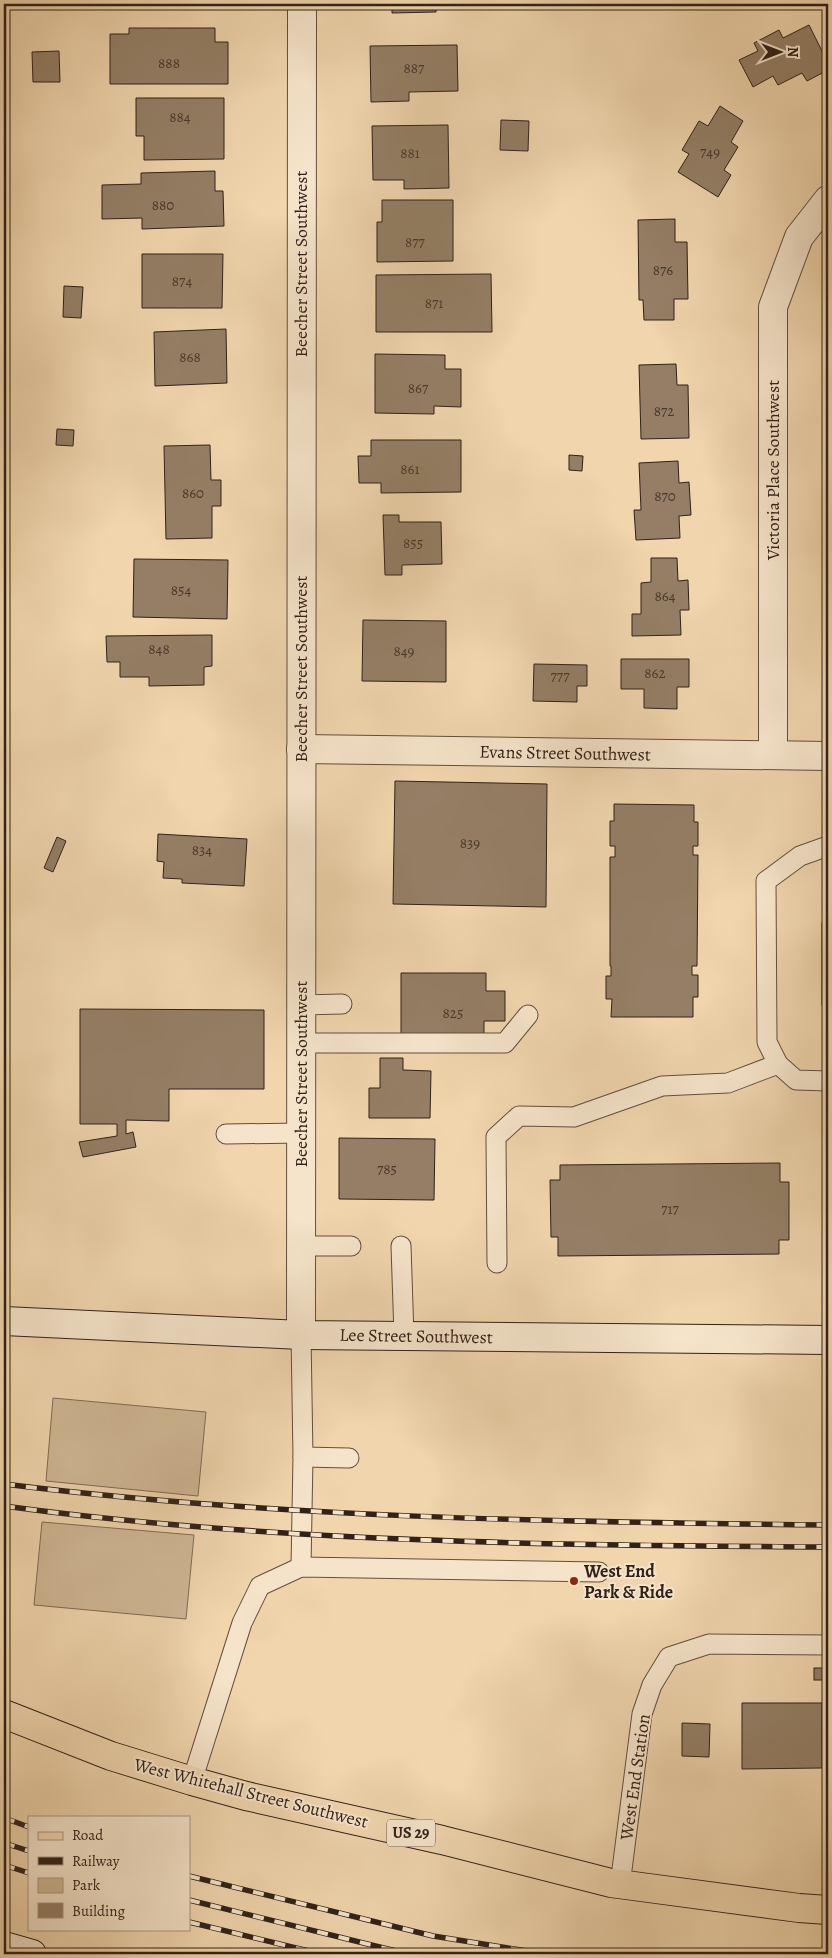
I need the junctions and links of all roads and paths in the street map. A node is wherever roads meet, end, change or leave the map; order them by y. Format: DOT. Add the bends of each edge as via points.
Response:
graph roads {
  1 [pos="302,4"];
  2 [pos="828,200"];
  3 [pos="301,749"];
  4 [pos="773,755"];
  5 [pos="828,756"];
  6 [pos="828,846"];
  7 [pos="342,1004"];
  8 [pos="301,1005"];
  9 [pos="528,1015"];
  10 [pos="301,1043"];
  11 [pos="778,1064"];
  12 [pos="828,1081"];
  13 [pos="301,1133"];
  14 [pos="226,1134"];
  15 [pos="301,1246"];
  16 [pos="351,1246"];
  17 [pos="401,1246"];
  18 [pos="497,1263"];
  19 [pos="4,1321"];
  20 [pos="301,1335"];
  21 [pos="404,1336"];
  22 [pos="828,1340"];
  23 [pos="303,1457"];
  24 [pos="349,1458"];
  25 [pos="301,1567"];
  26 [pos="599,1572"];
  27 [pos="828,1645"];
  28 [pos="4,1714"];
  29 [pos="192,1781"];
  30 [pos="620,1885"];
  31 [pos="828,1910"];
  32 [pos="4,1946"];
  33 [pos="32,1954"];
  1 -- 3 [label="street, Beecher Street Southwest"];
  2 -- 4 [label="street, Victoria Place Southwest" via="799,237 773,307"];
  3 -- 4 [label="street, Evans Street Southwest"];
  3 -- 8 [label="street, Beecher Street Southwest"];
  4 -- 5 [label="street, Evans Street Southwest"];
  6 -- 11 [label="lane" via="800,856 766,881 767,1042"];
  7 -- 8 [label="lane"];
  8 -- 10 [label="street, Beecher Street Southwest"];
  9 -- 10 [label="lane" via="505,1043"];
  10 -- 13 [label="street, Beecher Street Southwest"];
  11 -- 12 [label="lane" via="796,1080"];
  11 -- 18 [label="lane" via="728,1083 662,1086 574,1117 519,1116 496,1137"];
  13 -- 14 [label="lane"];
  13 -- 15 [label="street, Beecher Street Southwest"];
  15 -- 16 [label="lane"];
  15 -- 20 [label="street, Beecher Street Southwest"];
  17 -- 21 [label="lane"];
  19 -- 20 [label="street, Lee Street Southwest"];
  20 -- 21 [label="street, Lee Street Southwest"];
  20 -- 23 [label="lane"];
  21 -- 22 [label="street, Lee Street Southwest"];
  23 -- 24 [label="lane"];
  23 -- 25 [label="lane"];
  25 -- 26 [label="lane"];
  25 -- 29 [label="lane" via="260,1586 242,1623"];
  27 -- 30 [label="lane, West End Station" via="709,1644 669,1657 652,1685 642,1714"];
  28 -- 29 [label="main road, West Whitehall Street Southwest / US 29" via="111,1756"];
  29 -- 30 [label="main road, West Whitehall Street Southwest / US 29"];
  30 -- 31 [label="main road, West Whitehall Street Southwest / US 29"];
  32 -- 33 [label="street"];
}
